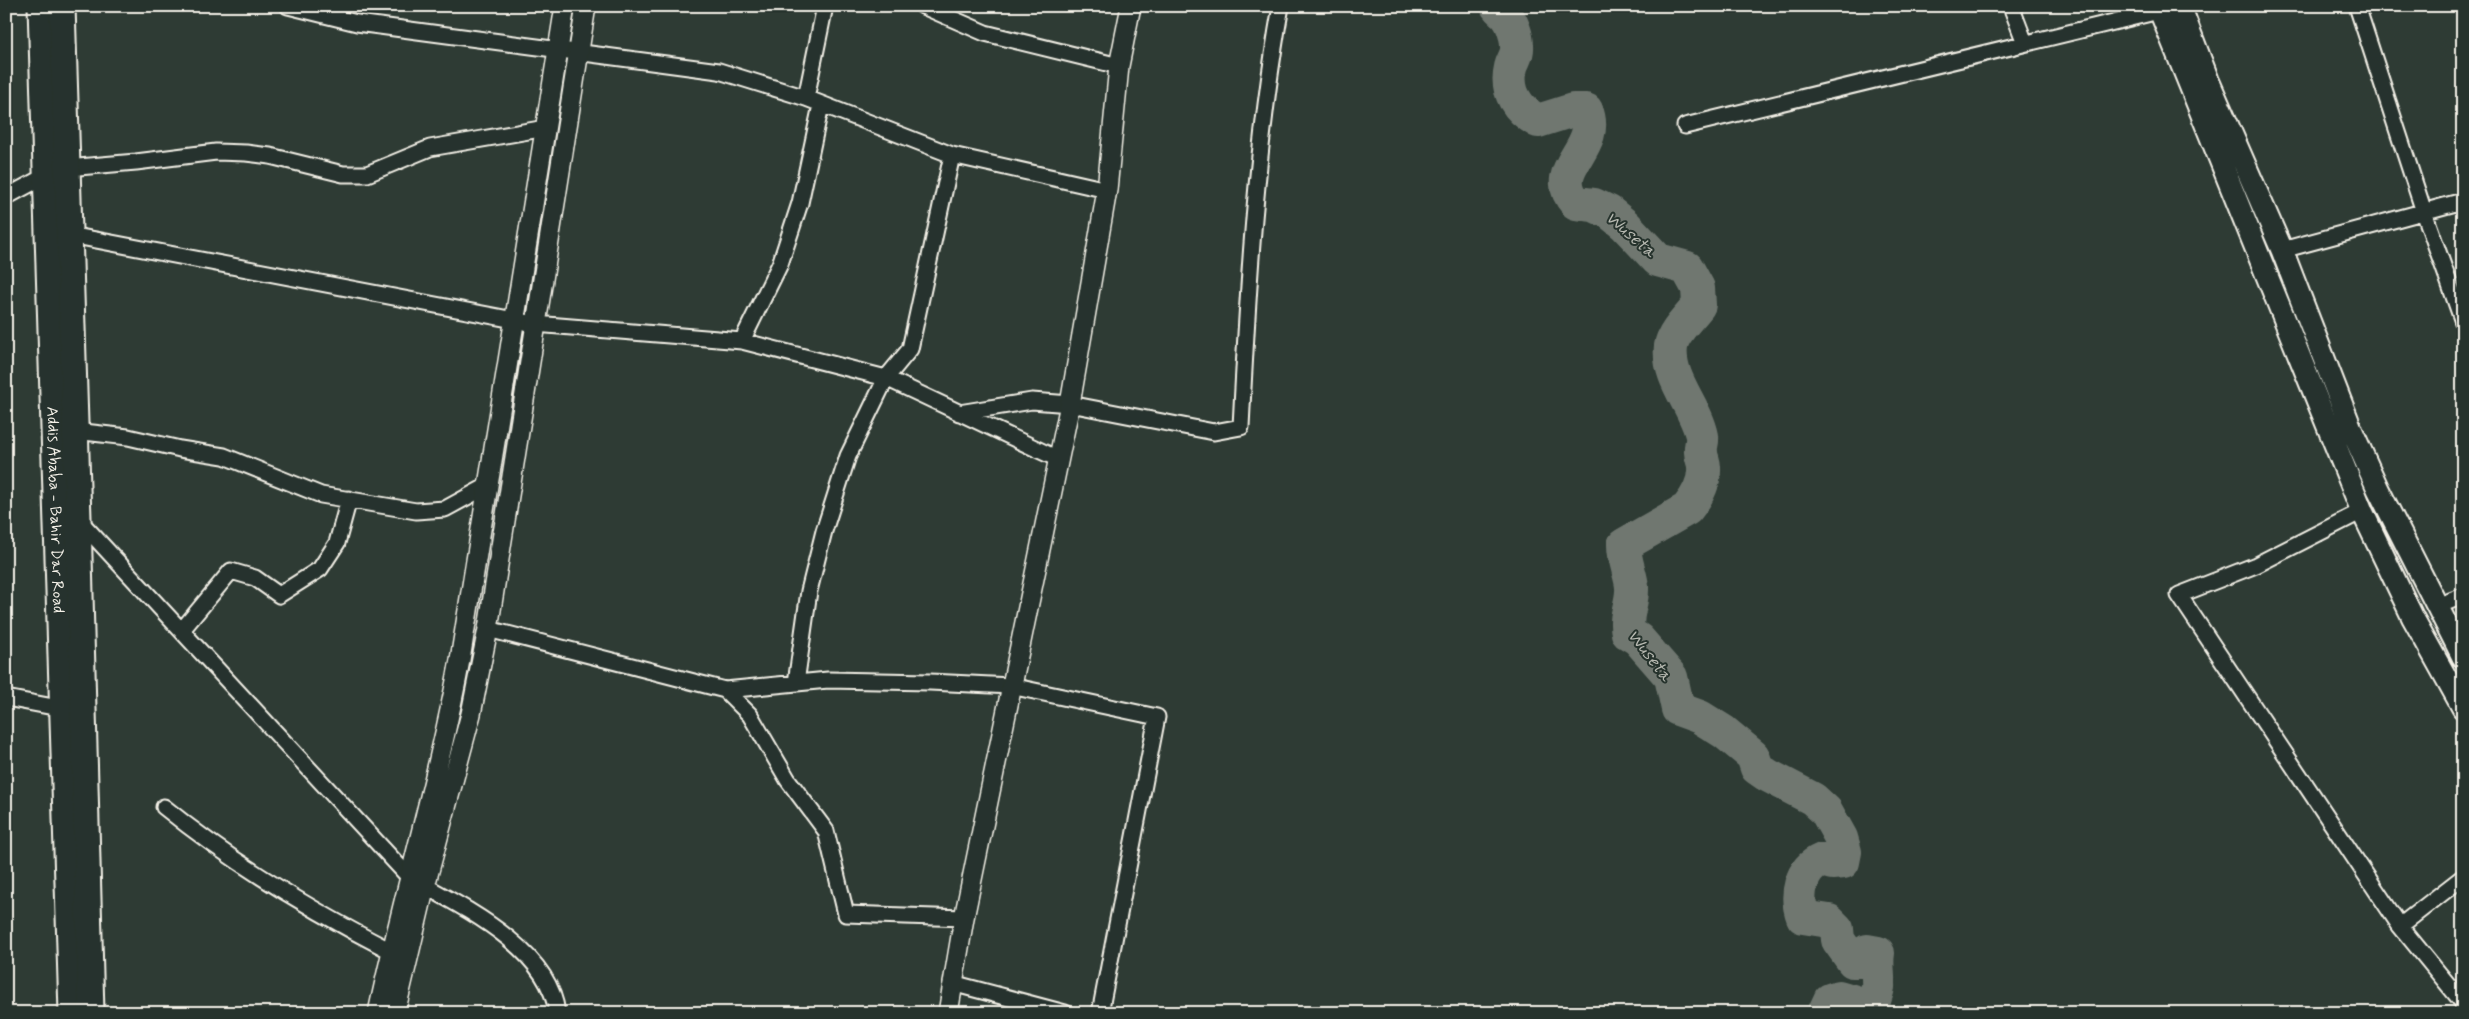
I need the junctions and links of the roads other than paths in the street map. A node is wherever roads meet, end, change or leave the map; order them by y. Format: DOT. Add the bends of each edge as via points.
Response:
graph roads {
  1 [pos="41,6"];
  2 [pos="62,6"];
  3 [pos="288,6"];
  4 [pos="566,6"];
  5 [pos="586,6"];
  6 [pos="824,6"];
  7 [pos="923,6"];
  8 [pos="1131,6"];
  9 [pos="1281,6"];
  10 [pos="2011,6"];
  11 [pos="2180,6"];
  12 [pos="2357,6"];
  13 [pos="2159,9"];
  14 [pos="2025,43"];
  15 [pos="559,50"];
  16 [pos="580,53"];
  17 [pos="1119,66"];
  18 [pos="806,98"];
  19 [pos="822,105"];
  20 [pos="1686,126"];
  21 [pos="546,128"];
  22 [pos="952,155"];
  23 [pos="57,171"];
  24 [pos="1107,190"];
  25 [pos="6,197"];
  26 [pos="2463,200"];
  27 [pos="2424,212"];
  28 [pos="70,235"];
  29 [pos="2282,250"];
  30 [pos="2307,317"];
  31 [pos="514,319"];
  32 [pos="2463,322"];
  33 [pos="535,324"];
  34 [pos="2286,324"];
  35 [pos="742,341"];
  36 [pos="886,378"];
  37 [pos="1070,404"];
  38 [pos="959,413"];
  39 [pos="75,431"];
  40 [pos="1058,459"];
  41 [pos="489,486"];
  42 [pos="349,499"];
  43 [pos="2362,511"];
  44 [pos="78,518"];
  45 [pos="2463,596"];
  46 [pos="2438,606"];
  47 [pos="488,629"];
  48 [pos="182,630"];
  49 [pos="2463,657"];
  50 [pos="796,683"];
  51 [pos="1011,686"];
  52 [pos="725,690"];
  53 [pos="6,698"];
  54 [pos="2463,708"];
  55 [pos="64,709"];
  56 [pos="164,807"];
  57 [pos="2463,877"];
  58 [pos="417,882"];
  59 [pos="964,918"];
  60 [pos="2400,926"];
  61 [pos="391,951"];
  62 [pos="952,983"];
  63 [pos="2463,1003"];
  64 [pos="72,1013"];
  65 [pos="90,1013"];
  66 [pos="378,1013"];
  67 [pos="395,1013"];
  68 [pos="557,1013"];
  69 [pos="948,1013"];
  70 [pos="1065,1013"];
  71 [pos="1100,1013"];
  1 -- 23 [label="highway, Addis Ababa - Bahir Dar Road"];
  2 -- 23 [label="highway, Addis Ababa - Bahir Dar Road"];
  3 -- 15 [label="street" via="357,23"];
  4 -- 15 [label="street"];
  5 -- 16 [label="street"];
  6 -- 18 [label="street"];
  7 -- 17 [label="street" via="985,34"];
  8 -- 17 [label="street"];
  9 -- 37 [label="street" via="1248,275 1241,426 1214,432"];
  10 -- 14 [label="street"];
  11 -- 29 [label="main road" via="2208,80"];
  12 -- 27 [label="street"];
  13 -- 14 [label="street"];
  13 -- 34 [label="main road"];
  14 -- 20 [label="street"];
  15 -- 16 [label="street"];
  15 -- 21 [label="street"];
  16 -- 18 [label="street" via="719,71"];
  16 -- 33 [label="street"];
  17 -- 24 [label="street"];
  18 -- 19 [label="street"];
  19 -- 22 [label="street"];
  19 -- 35 [label="street" via="800,203 780,264"];
  21 -- 23 [label="street" via="430,148 367,174 343,174 270,156 216,152"];
  21 -- 31 [label="street"];
  22 -- 24 [label="street"];
  22 -- 36 [label="street" via="910,348"];
  23 -- 25 [label="street"];
  23 -- 28 [label="highway, Addis Ababa - Bahir Dar Road"];
  23 -- 55 [label="highway, Addis Ababa - Bahir Dar Road"];
  24 -- 37 [label="street"];
  26 -- 27 [label="street"];
  27 -- 29 [label="street"];
  27 -- 32 [label="street"];
  28 -- 31 [label="street"];
  28 -- 39 [label="highway, Addis Ababa - Bahir Dar Road"];
  29 -- 30 [label="main road"];
  30 -- 34 [label="main road"];
  30 -- 46 [label="main road" via="2378,489"];
  31 -- 33 [label="street"];
  31 -- 41 [label="street"];
  33 -- 35 [label="street"];
  33 -- 47 [label="street"];
  34 -- 43 [label="main road"];
  35 -- 36 [label="street"];
  36 -- 38 [label="street"];
  36 -- 50 [label="street" via="848,456 824,531 809,590"];
  37 -- 38 [label="street" via="1032,401"];
  37 -- 40 [label="street"];
  38 -- 40 [label="street"];
  39 -- 42 [label="street" via="128,437 224,456 321,494"];
  39 -- 44 [label="highway, Addis Ababa - Bahir Dar Road"];
  40 -- 51 [label="street"];
  41 -- 42 [label="street" via="445,509 416,511"];
  41 -- 58 [label="street" via="451,711"];
  42 -- 48 [label="street" via="337,543 320,569 279,594 255,578 231,571"];
  43 -- 54 [label="main road" via="2413,618"];
  43 -- 60 [label="street" via="2256,565 2179,595"];
  44 -- 48 [label="street"];
  44 -- 65 [label="highway, Addis Ababa - Bahir Dar Road"];
  45 -- 46 [label="street"];
  46 -- 49 [label="main road"];
  47 -- 52 [label="street"];
  47 -- 58 [label="street" via="471,714"];
  48 -- 58 [label="street"];
  50 -- 51 [label="street" via="828,680"];
  50 -- 52 [label="street"];
  51 -- 59 [label="street"];
  51 -- 71 [label="street" via="1156,716"];
  52 -- 59 [label="street" via="750,715 788,780 826,831 846,914"];
  53 -- 55 [label="street"];
  55 -- 64 [label="highway, Addis Ababa - Bahir Dar Road"];
  56 -- 61 [label="street" via="210,844 326,918"];
  57 -- 60 [label="street"];
  58 -- 61 [label="street"];
  58 -- 67 [label="street"];
  58 -- 68 [label="street" via="471,913 527,953 545,980"];
  59 -- 62 [label="street"];
  60 -- 63 [label="street"];
  61 -- 66 [label="street"];
  62 -- 69 [label="street"];
  62 -- 70 [label="street"];
}
